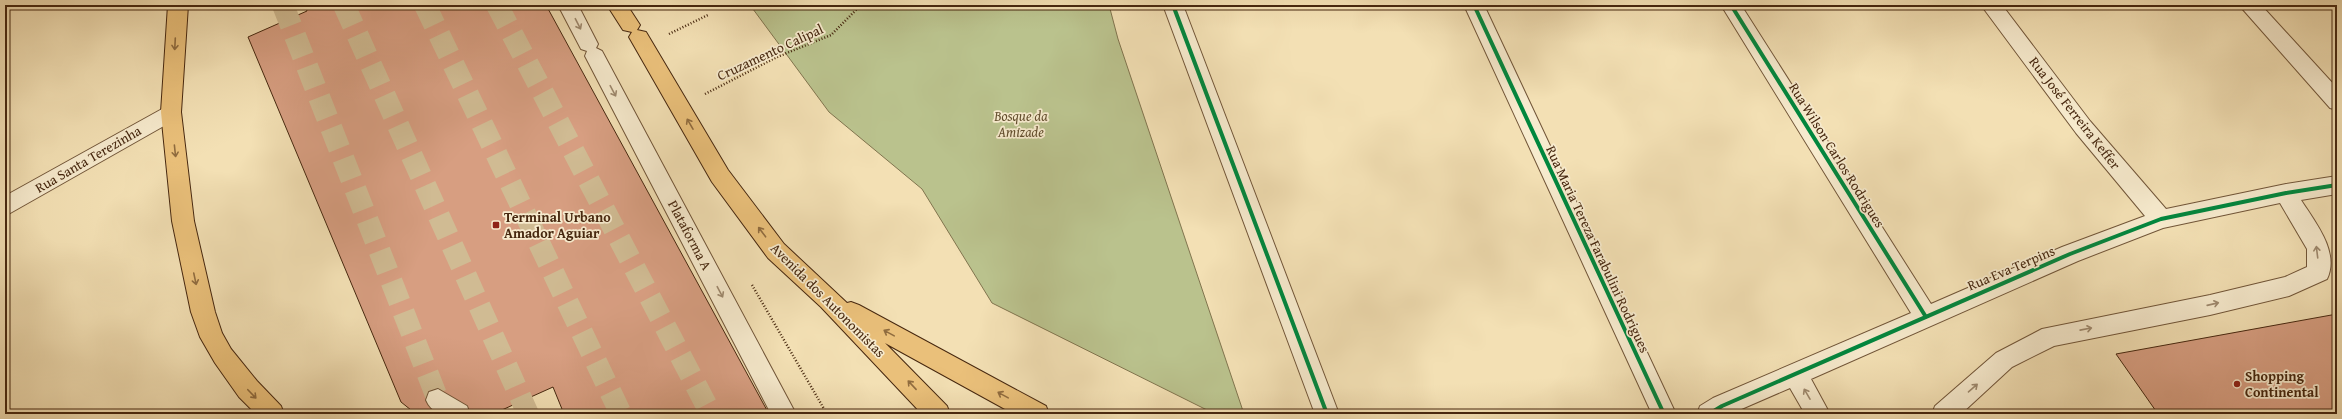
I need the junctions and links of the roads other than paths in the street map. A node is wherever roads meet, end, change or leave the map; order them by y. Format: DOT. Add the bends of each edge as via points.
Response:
graph roads {
  1 [pos="178,5"];
  2 [pos="568,5"];
  3 [pos="617,5"];
  4 [pos="1173,5"];
  5 [pos="1474,5"];
  6 [pos="1731,5"];
  7 [pos="1991,5"];
  8 [pos="2249,5"];
  9 [pos="2337,102"];
  10 [pos="171,112"];
  11 [pos="2337,185"];
  12 [pos="2286,193"];
  13 [pos="5,207"];
  14 [pos="2161,219"];
  15 [pos="829,300"];
  16 [pos="1926,317"];
  17 [pos="1795,374"];
  18 [pos="438,400"];
  19 [pos="1326,413"];
  20 [pos="272,414"];
  21 [pos="458,414"];
  22 [pos="784,414"];
  23 [pos="938,414"];
  24 [pos="1037,414"];
  25 [pos="1664,414"];
  26 [pos="1709,414"];
  27 [pos="1818,414"];
  28 [pos="1944,414"];
  1 -- 10 [label="main road, one-way"];
  2 -- 22 [label="street, Plataforma A, one-way"];
  15 -- 3 [label="main road, Avenida dos Autonomistas, one-way" via="776,251 720,176"];
  4 -- 19 [label="street"];
  5 -- 25 [label="street, Rua Maria Tereza Farabulini Rodrigues"];
  6 -- 16 [label="street, Rua Wilson Carlos Rodrigues"];
  7 -- 14 [label="street, Rua José Ferreira Keffer" via="2083,127"];
  8 -- 9 [label="street"];
  10 -- 13 [label="street, Rua Santa Terezinha"];
  10 -- 20 [label="main road, one-way" via="183,221 203,312 212,337 223,356 248,390"];
  11 -- 12 [label="street, Rua Eva Terpins"];
  12 -- 14 [label="street, Rua Eva Terpins"];
  28 -- 12 [label="street, one-way" via="2004,360 2050,336 2210,305 2289,286 2319,272 2318,248"];
  14 -- 16 [label="street, Rua Eva Terpins" via="2070,254"];
  23 -- 15 [label="main road, Avenida dos Autonomistas, one-way"];
  24 -- 15 [label="main road, one-way"];
  16 -- 17 [label="street, Rua Eva Terpins"];
  17 -- 26 [label="street, Rua Eva Terpins"];
  27 -- 17 [label="street, one-way"];
  18 -- 21 [label="street"];
}
